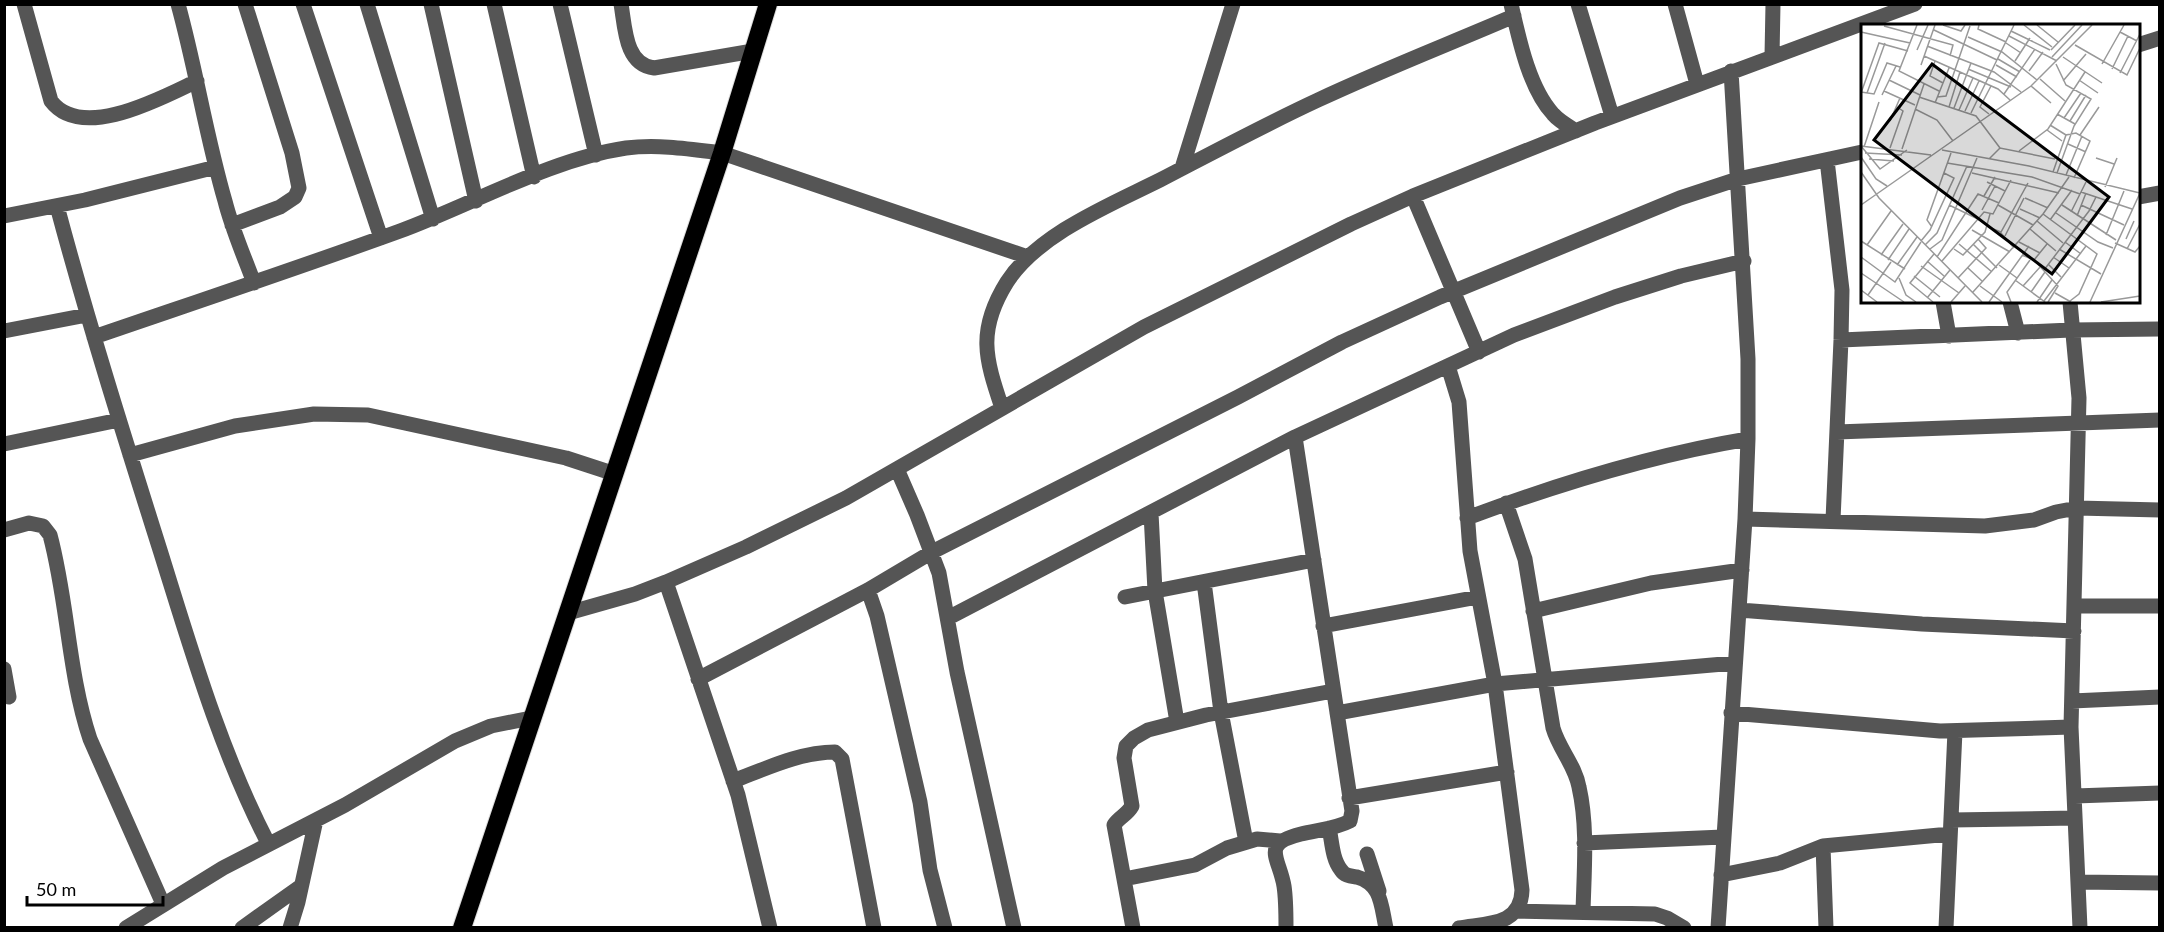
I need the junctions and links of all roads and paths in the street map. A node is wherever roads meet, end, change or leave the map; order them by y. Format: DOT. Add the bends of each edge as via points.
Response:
graph roads {
  1 [pos="24,4"];
  2 [pos="178,4"];
  3 [pos="245,4"];
  4 [pos="303,4"];
  5 [pos="368,4"];
  6 [pos="431,4"];
  7 [pos="494,4"];
  8 [pos="560,4"];
  9 [pos="621,4"];
  10 [pos="768,4"];
  11 [pos="1233,4"];
  12 [pos="1578,4"];
  13 [pos="1675,4"];
  14 [pos="1773,4"];
  15 [pos="1915,4"];
  16 [pos="1513,10"];
  17 [pos="1888,21"];
  18 [pos="1861,29"];
  19 [pos="2160,38"];
  20 [pos="2140,45"];
  21 [pos="753,51"];
  22 [pos="1772,56"];
  23 [pos="1731,71"];
  24 [pos="197,81"];
  25 [pos="1697,84"];
  26 [pos="1612,116"];
  27 [pos="1575,131"];
  28 [pos="1861,152"];
  29 [pos="722,153"];
  30 [pos="596,155"];
  31 [pos="1827,160"];
  32 [pos="216,167"];
  33 [pos="1182,168"];
  34 [pos="534,177"];
  35 [pos="1738,178"];
  36 [pos="2160,193"];
  37 [pos="1413,196"];
  38 [pos="2140,197"];
  39 [pos="476,201"];
  40 [pos="57,206"];
  41 [pos="4,216"];
  42 [pos="433,219"];
  43 [pos="232,225"];
  44 [pos="381,238"];
  45 [pos="1028,256"];
  46 [pos="1743,261"];
  47 [pos="254,283"];
  48 [pos="1455,290"];
  49 [pos="1943,303"];
  50 [pos="2010,303"];
  51 [pos="2070,303"];
  52 [pos="87,315"];
  53 [pos="2160,329"];
  54 [pos="2071,330"];
  55 [pos="4,331"];
  56 [pos="2018,333"];
  57 [pos="1949,336"];
  58 [pos="94,337"];
  59 [pos="1841,340"];
  60 [pos="1479,352"];
  61 [pos="1448,366"];
  62 [pos="1002,408"];
  63 [pos="119,420"];
  64 [pos="2160,420"];
  65 [pos="2079,422"];
  66 [pos="1837,432"];
  67 [pos="1295,438"];
  68 [pos="1748,439"];
  69 [pos="4,444"];
  70 [pos="130,455"];
  71 [pos="897,469"];
  72 [pos="615,474"];
  73 [pos="1506,503"];
  74 [pos="2077,508"];
  75 [pos="2160,510"];
  76 [pos="1151,513"];
  77 [pos="1467,518"];
  78 [pos="1745,519"];
  79 [pos="1833,520"];
  80 [pos="4,530"];
  81 [pos="932,552"];
  82 [pos="1314,560"];
  83 [pos="1742,570"];
  84 [pos="666,582"];
  85 [pos="1204,582"];
  86 [pos="868,590"];
  87 [pos="1155,591"];
  88 [pos="1125,597"];
  89 [pos="1479,597"];
  90 [pos="2074,606"];
  91 [pos="2160,606"];
  92 [pos="1739,610"];
  93 [pos="1533,611"];
  94 [pos="568,612"];
  95 [pos="948,618"];
  96 [pos="1323,626"];
  97 [pos="2074,631"];
  98 [pos="1735,663"];
  99 [pos="4,669"];
  100 [pos="1544,679"];
  101 [pos="698,680"];
  102 [pos="1495,684"];
  103 [pos="1334,691"];
  104 [pos="9,697"];
  105 [pos="2160,697"];
  106 [pos="2072,701"];
  107 [pos="1221,712"];
  108 [pos="1337,713"];
  109 [pos="1731,713"];
  110 [pos="531,718"];
  111 [pos="1177,722"];
  112 [pos="2072,727"];
  113 [pos="1955,731"];
  114 [pos="1507,772"];
  115 [pos="733,781"];
  116 [pos="2160,793"];
  117 [pos="2074,796"];
  118 [pos="1349,798"];
  119 [pos="2075,818"];
  120 [pos="316,820"];
  121 [pos="1951,827"];
  122 [pos="1329,828"];
  123 [pos="1723,837"];
  124 [pos="1280,841"];
  125 [pos="1246,842"];
  126 [pos="268,843"];
  127 [pos="1584,843"];
  128 [pos="1823,846"];
  129 [pos="1367,854"];
  130 [pos="1721,875"];
  131 [pos="1124,879"];
  132 [pos="2078,882"];
  133 [pos="2160,883"];
  134 [pos="301,886"];
  135 [pos="1379,891"];
  136 [pos="163,904"];
  137 [pos="1516,911"];
  138 [pos="1583,912"];
  139 [pos="126,927"];
  140 [pos="242,927"];
  141 [pos="290,927"];
  142 [pos="462,927"];
  143 [pos="770,927"];
  144 [pos="874,927"];
  145 [pos="945,927"];
  146 [pos="1014,927"];
  147 [pos="1133,927"];
  148 [pos="1286,927"];
  149 [pos="1386,927"];
  150 [pos="1460,927"];
  151 [pos="1684,927"];
  152 [pos="1718,927"];
  153 [pos="1826,927"];
  154 [pos="1946,927"];
  155 [pos="2080,927"];
  1 -- 24 [label="street" via="51,101 69,114 118,114"];
  2 -- 24 [label="street"];
  3 -- 43 [label="street" via="292,153 299,188 295,197 280,207"];
  4 -- 44 [label="street"];
  5 -- 42 [label="street"];
  6 -- 39 [label="street"];
  7 -- 34 [label="street"];
  8 -- 30 [label="street"];
  9 -- 21 [label="street" via="632,55 645,67"];
  10 -- 21 [label="highway"];
  11 -- 33 [label="street"];
  12 -- 26 [label="street"];
  13 -- 25 [label="street"];
  14 -- 22 [label="street"];
  15 -- 17 [label="street"];
  16 -- 27 [label="street" via="1526,62 1540,94 1554,115"];
  16 -- 33 [label="street"];
  18 -- 22 [label="street"];
  19 -- 20 [label="street"];
  21 -- 29 [label="highway"];
  22 -- 23 [label="street"];
  23 -- 25 [label="street"];
  23 -- 35 [label="street"];
  24 -- 32 [label="street"];
  25 -- 26 [label="street"];
  26 -- 27 [label="street"];
  27 -- 37 [label="street"];
  28 -- 31 [label="street"];
  29 -- 30 [label="street" via="648,146"];
  29 -- 45 [label="street"];
  29 -- 72 [label="highway"];
  30 -- 34 [label="street"];
  31 -- 35 [label="street"];
  31 -- 59 [label="street" via="1842,290"];
  32 -- 40 [label="street"];
  32 -- 43 [label="street"];
  33 -- 45 [label="street" via="1076,223"];
  34 -- 39 [label="street"];
  35 -- 46 [label="street"];
  35 -- 48 [label="street" via="1630,217"];
  36 -- 38 [label="street"];
  37 -- 48 [label="street"];
  37 -- 62 [label="street" via="1197,300"];
  39 -- 42 [label="street"];
  40 -- 41 [label="street"];
  40 -- 52 [label="street"];
  42 -- 44 [label="street"];
  43 -- 47 [label="street"];
  44 -- 47 [label="street"];
  45 -- 62 [label="street" via="999,297 988,332 989,368"];
  46 -- 60 [label="street" via="1615,297"];
  46 -- 68 [label="street"];
  47 -- 58 [label="street"];
  48 -- 60 [label="street"];
  48 -- 81 [label="street" via="1342,342"];
  49 -- 57 [label="street"];
  50 -- 56 [label="street"];
  51 -- 54 [label="street"];
  52 -- 55 [label="street"];
  52 -- 58 [label="street"];
  53 -- 54 [label="street"];
  54 -- 56 [label="street"];
  54 -- 65 [label="street"];
  56 -- 57 [label="street"];
  57 -- 59 [label="street"];
  58 -- 63 [label="street"];
  59 -- 66 [label="street"];
  60 -- 61 [label="street"];
  61 -- 67 [label="street"];
  61 -- 77 [label="street" via="1459,402"];
  62 -- 71 [label="street"];
  63 -- 69 [label="street"];
  63 -- 70 [label="street"];
  64 -- 65 [label="street"];
  65 -- 66 [label="street"];
  65 -- 74 [label="street"];
  66 -- 79 [label="street"];
  67 -- 76 [label="street"];
  67 -- 82 [label="street"];
  68 -- 73 [label="street" via="1670,454"];
  68 -- 78 [label="street"];
  70 -- 72 [label="street" via="235,426 314,414 359,414 566,458"];
  70 -- 126 [label="street" via="222,739"];
  71 -- 81 [label="street"];
  71 -- 84 [label="street" via="808,517"];
  72 -- 94 [label="highway"];
  73 -- 77 [label="street"];
  73 -- 93 [label="street" via="1525,559"];
  74 -- 75 [label="street"];
  74 -- 79 [label="street" via="2034,520 1985,526"];
  74 -- 90 [label="street"];
  76 -- 87 [label="street"];
  76 -- 95 [label="street"];
  77 -- 89 [label="street"];
  78 -- 79 [label="street"];
  78 -- 83 [label="street"];
  80 -- 136 [label="street" via="29,523 43,526 50,535 82,717"];
  81 -- 86 [label="street"];
  81 -- 95 [label="street"];
  82 -- 85 [label="street"];
  82 -- 96 [label="street"];
  83 -- 92 [label="street"];
  83 -- 93 [label="street" via="1651,583"];
  84 -- 94 [label="street"];
  84 -- 101 [label="street"];
  85 -- 87 [label="street"];
  85 -- 107 [label="street"];
  86 -- 101 [label="street"];
  86 -- 145 [label="street" via="920,802 930,870"];
  87 -- 88 [label="street"];
  87 -- 111 [label="street"];
  89 -- 96 [label="street"];
  89 -- 102 [label="street"];
  90 -- 91 [label="street"];
  90 -- 97 [label="street"];
  92 -- 97 [label="street"];
  92 -- 98 [label="street"];
  93 -- 100 [label="street"];
  94 -- 110 [label="highway"];
  95 -- 146 [label="street"];
  96 -- 103 [label="street"];
  97 -- 106 [label="street"];
  98 -- 100 [label="street"];
  98 -- 109 [label="street"];
  99 -- 104 [label="street"];
  100 -- 102 [label="street"];
  100 -- 127 [label="street" via="1556,738 1579,786"];
  101 -- 115 [label="street"];
  102 -- 108 [label="street"];
  102 -- 114 [label="street"];
  103 -- 107 [label="street"];
  103 -- 108 [label="street"];
  105 -- 106 [label="street"];
  106 -- 112 [label="street"];
  107 -- 111 [label="street"];
  107 -- 125 [label="street"];
  108 -- 118 [label="street"];
  109 -- 113 [label="street"];
  109 -- 123 [label="street"];
  110 -- 120 [label="street" via="490,726 466,736"];
  110 -- 142 [label="highway"];
  111 -- 131 [label="street" via="1148,730 1126,746 1124,758 1132,806 1114,825"];
  112 -- 113 [label="street"];
  112 -- 117 [label="street"];
  113 -- 121 [label="street"];
  114 -- 118 [label="street"];
  114 -- 137 [label="street" via="1522,890"];
  115 -- 143 [label="street"];
  115 -- 144 [label="street" via="821,752 835,752 842,759"];
  116 -- 117 [label="street"];
  117 -- 119 [label="street"];
  118 -- 122 [label="street" via="1350,821"];
  119 -- 121 [label="street"];
  119 -- 132 [label="street"];
  120 -- 126 [label="street"];
  120 -- 134 [label="street"];
  121 -- 128 [label="street"];
  121 -- 154 [label="street"];
  122 -- 124 [label="street"];
  122 -- 135 [label="street" via="1340,869 1347,876 1372,883"];
  123 -- 127 [label="street"];
  123 -- 130 [label="street"];
  124 -- 125 [label="street"];
  124 -- 148 [label="street" via="1274,859 1283,885"];
  125 -- 131 [label="street" via="1195,865"];
  126 -- 136 [label="street"];
  127 -- 138 [label="street"];
  128 -- 130 [label="street" via="1780,863"];
  128 -- 153 [label="street"];
  129 -- 135 [label="street"];
  130 -- 152 [label="street"];
  131 -- 147 [label="street"];
  132 -- 133 [label="street"];
  132 -- 155 [label="street"];
  134 -- 140 [label="street"];
  134 -- 141 [label="street"];
  135 -- 149 [label="street"];
  136 -- 139 [label="street"];
  137 -- 138 [label="street"];
  137 -- 150 [label="street" via="1502,920"];
  138 -- 151 [label="street" via="1655,914"];
}
